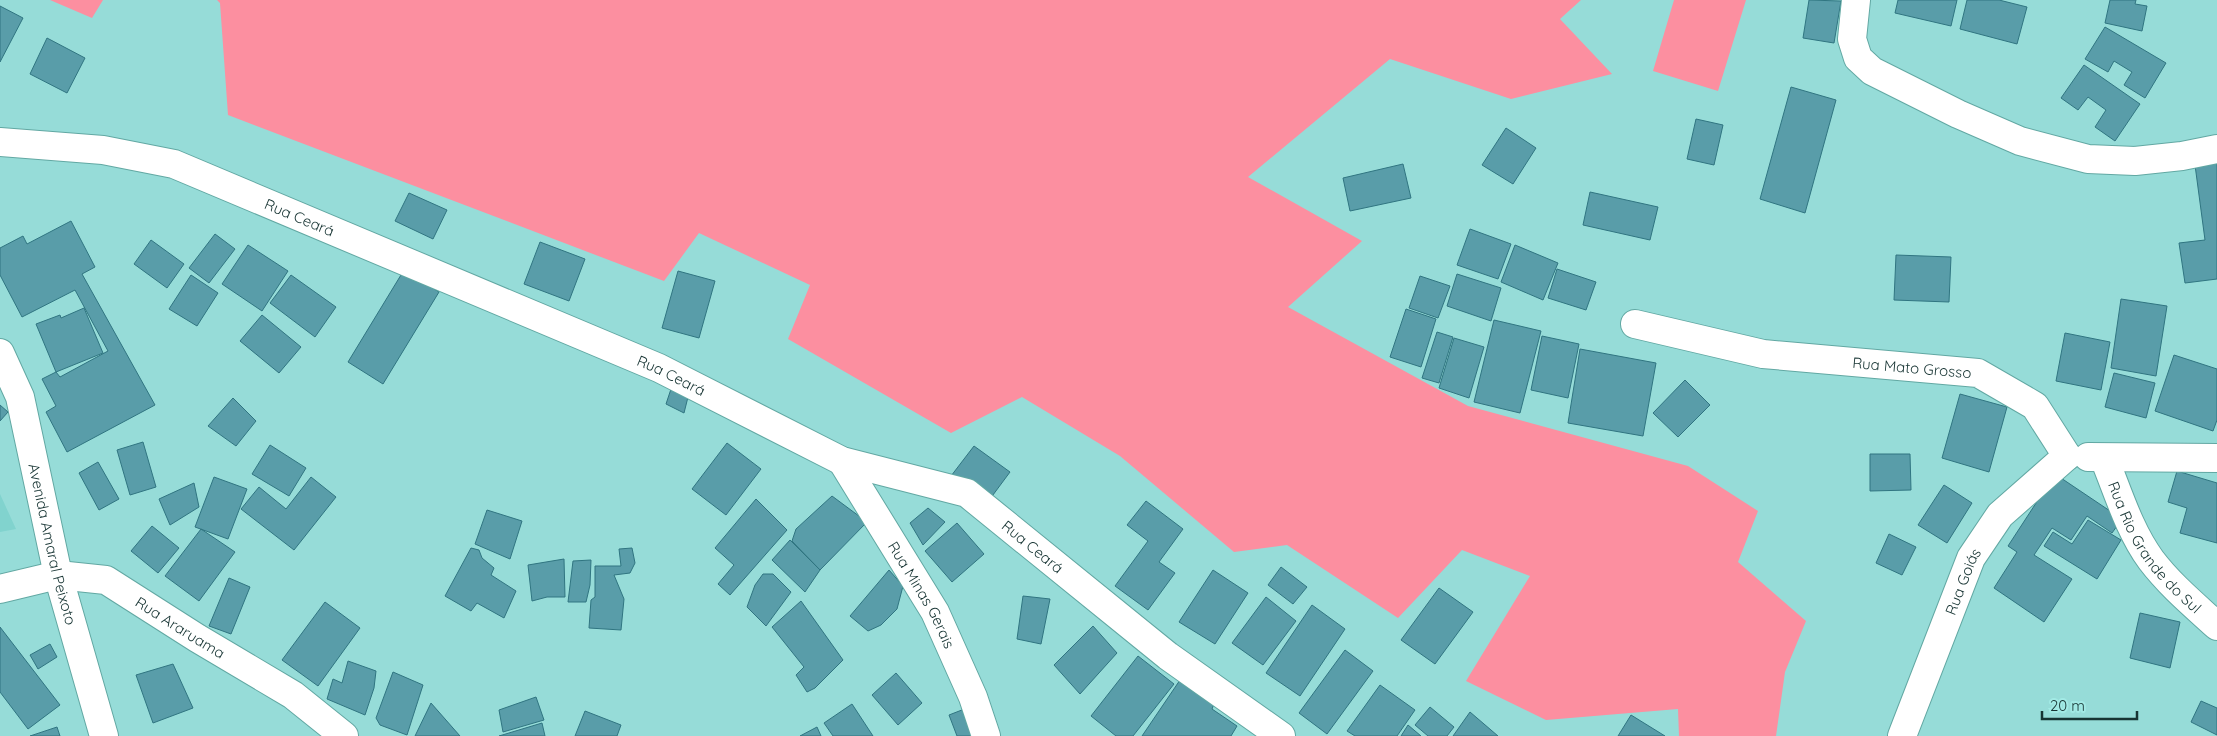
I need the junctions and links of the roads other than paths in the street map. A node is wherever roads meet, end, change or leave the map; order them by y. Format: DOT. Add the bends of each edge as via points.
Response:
graph roads {
  1 [pos="1856,0"];
  2 [pos="0,142"];
  3 [pos="2217,149"];
  4 [pos="1635,324"];
  5 [pos="0,352"];
  6 [pos="2067,456"];
  7 [pos="2104,458"];
  8 [pos="2217,458"];
  9 [pos="842,461"];
  10 [pos="58,575"];
  11 [pos="0,589"];
  12 [pos="2217,626"];
  13 [pos="104,736"];
  14 [pos="344,736"];
  15 [pos="986,736"];
  16 [pos="1281,736"];
  17 [pos="1902,736"];
  1 -- 3 [label="street" via="1852,38 1858,58 1872,71 2020,141 2088,160 2135,161"];
  2 -- 9 [label="street, Rua Ceará" via="103,150 174,164 659,368"];
  4 -- 6 [label="street, Rua Mato Grosso" via="1763,354 1978,373 2035,406"];
  5 -- 10 [label="street, Avenida Amaral Peixoto" via="20,397"];
  6 -- 7 [label="street"];
  6 -- 17 [label="street, Rua Goiás" via="2000,515 1971,558"];
  7 -- 8 [label="street"];
  7 -- 12 [label="street, Rua Rio Grande do Sul" via="2132,527 2151,559 2176,589"];
  9 -- 15 [label="street, Rua Minas Gerais" via="934,612 973,697"];
  9 -- 16 [label="street, Rua Ceará" via="968,493 1168,656"];
  10 -- 11 [label="street, Rua Araruama"];
  10 -- 13 [label="street, Avenida Amaral Peixoto"];
  10 -- 14 [label="street, Rua Araruama" via="106,580 293,695"];
}
